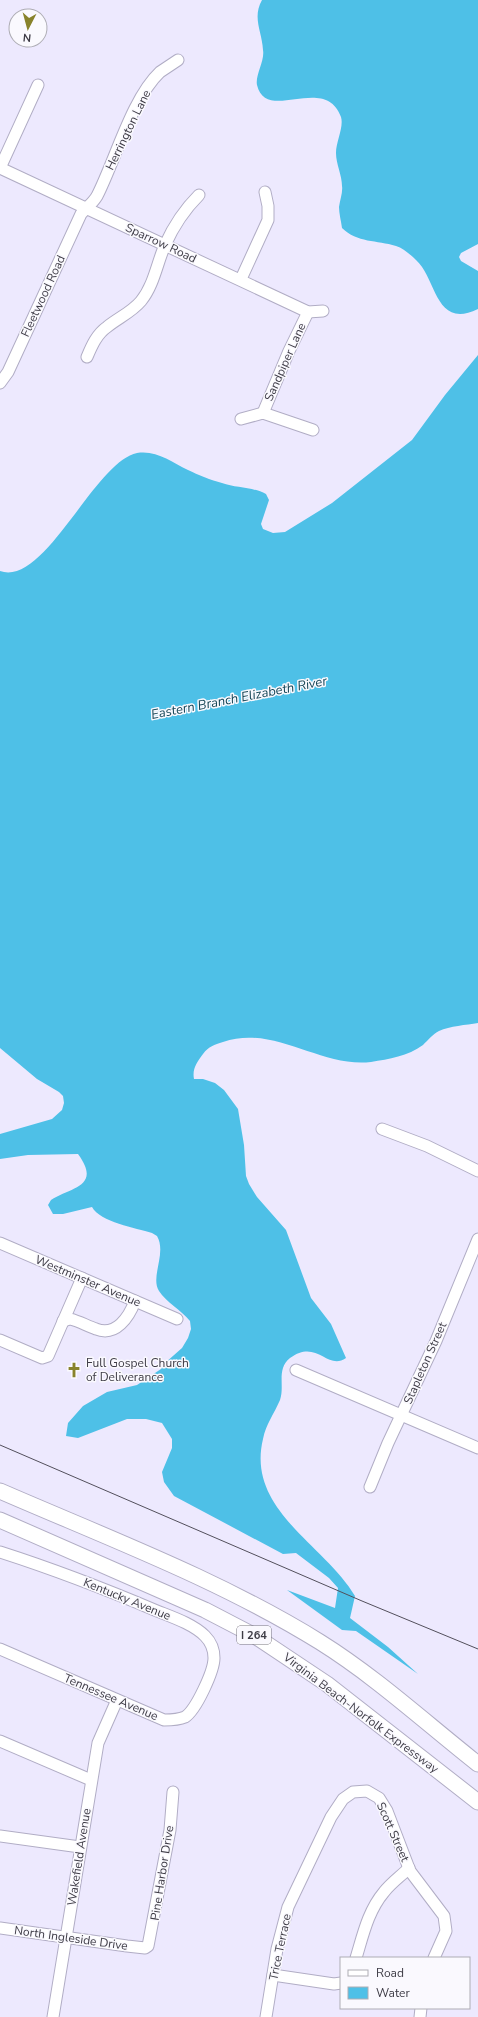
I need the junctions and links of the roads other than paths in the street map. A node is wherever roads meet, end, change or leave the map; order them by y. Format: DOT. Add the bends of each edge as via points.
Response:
graph roads {
  1 [pos="178,60"];
  2 [pos="38,85"];
  3 [pos="0,168"];
  4 [pos="265,192"];
  5 [pos="199,195"];
  6 [pos="86,208"];
  7 [pos="165,245"];
  8 [pos="241,279"];
  9 [pos="323,311"];
  10 [pos="308,312"];
  11 [pos="87,356"];
  12 [pos="0,383"];
  13 [pos="263,413"];
  14 [pos="241,419"];
  15 [pos="313,430"];
  16 [pos="382,1129"];
  17 [pos="478,1171"];
  18 [pos="478,1239"];
  19 [pos="0,1243"];
  20 [pos="82,1278"];
  21 [pos="135,1301"];
  22 [pos="177,1320"];
  23 [pos="62,1321"];
  24 [pos="0,1340"];
  25 [pos="296,1370"];
  26 [pos="402,1415"];
  27 [pos="478,1448"];
  28 [pos="370,1487"];
  29 [pos="0,1491"];
  30 [pos="0,1520"];
  31 [pos="0,1552"];
  32 [pos="0,1649"];
  33 [pos="206,1682"];
  34 [pos="117,1700"];
  35 [pos="0,1741"];
  36 [pos="478,1764"];
  37 [pos="91,1780"];
  38 [pos="173,1792"];
  39 [pos="478,1802"];
  40 [pos="0,1836"];
  41 [pos="80,1847"];
  42 [pos="409,1868"];
  43 [pos="302,1879"];
  44 [pos="0,1928"];
  45 [pos="65,1937"];
  46 [pos="141,1948"];
  47 [pos="356,1957"];
  48 [pos="434,1957"];
  49 [pos="273,1975"];
  50 [pos="340,1983"];
  51 [pos="53,2017"];
  52 [pos="266,2017"];
  1 -- 6 [label="street, Herrington Lane" via="160,72 152,82 130,120 96,196"];
  2 -- 3 [label="street"];
  3 -- 6 [label="street, Sparrow Road"];
  4 -- 8 [label="street" via="268,220"];
  5 -- 7 [label="street" via="183,211"];
  6 -- 7 [label="street, Sparrow Road"];
  6 -- 12 [label="street, Fleetwood Road" via="8,372"];
  7 -- 8 [label="street, Sparrow Road"];
  7 -- 11 [label="street" via="150,285 141,300 106,328 92,344"];
  8 -- 10 [label="street, Sparrow Road"];
  9 -- 10 [label="street"];
  10 -- 13 [label="street, Sandpiper Lane"];
  13 -- 14 [label="street, Sandpiper Lane"];
  13 -- 15 [label="street, Sandpiper Lane"];
  16 -- 17 [label="street" via="427,1146"];
  18 -- 26 [label="street, Stapleton Street"];
  19 -- 20 [label="street, Westminster Avenue"];
  20 -- 21 [label="street, Westminster Avenue"];
  20 -- 23 [label="street"];
  21 -- 22 [label="street, Westminster Avenue"];
  21 -- 23 [label="street" via="123,1322 110,1330 98,1330 70,1319"];
  23 -- 24 [label="street" via="45,1358"];
  25 -- 26 [label="street"];
  26 -- 27 [label="street"];
  26 -- 28 [label="street, Stapleton Street"];
  29 -- 36 [label="highway, I 264" via="202,1579 288,1623 353,1665"];
  30 -- 39 [label="highway, Virginia Beach-Norfolk Expressway / I 264" via="198,1607 255,1636 327,1684"];
  31 -- 33 [label="street, Kentucky Avenue" via="114,1592 200,1632 209,1642 214,1654 213,1667"];
  32 -- 34 [label="street, Tennessee Avenue"];
  33 -- 34 [label="street, Tennessee Avenue" via="195,1706 186,1716 179,1719 164,1720"];
  34 -- 37 [label="street, Wakefield Avenue" via="102,1734"];
  35 -- 37 [label="street"];
  37 -- 41 [label="street, Wakefield Avenue"];
  38 -- 46 [label="street, Pine Harbor Drive" via="170,1830 150,1943"];
  40 -- 41 [label="street"];
  41 -- 45 [label="street, Wakefield Avenue"];
  42 -- 43 [label="street, Scott Street" via="387,1811 379,1798 367,1791 357,1790 348,1794 335,1810"];
  42 -- 47 [label="street" via="384,1892 376,1905 367,1922"];
  42 -- 48 [label="street, Scott Street" via="425,1893 441,1911 446,1923 445,1935"];
  43 -- 49 [label="street, Trice Terrace" via="288,1907"];
  44 -- 45 [label="street, North Ingleside Drive"];
  45 -- 46 [label="street, North Ingleside Drive"];
  45 -- 51 [label="street, Wakefield Avenue"];
  49 -- 50 [label="street"];
  49 -- 52 [label="street, Trice Terrace"];
}
